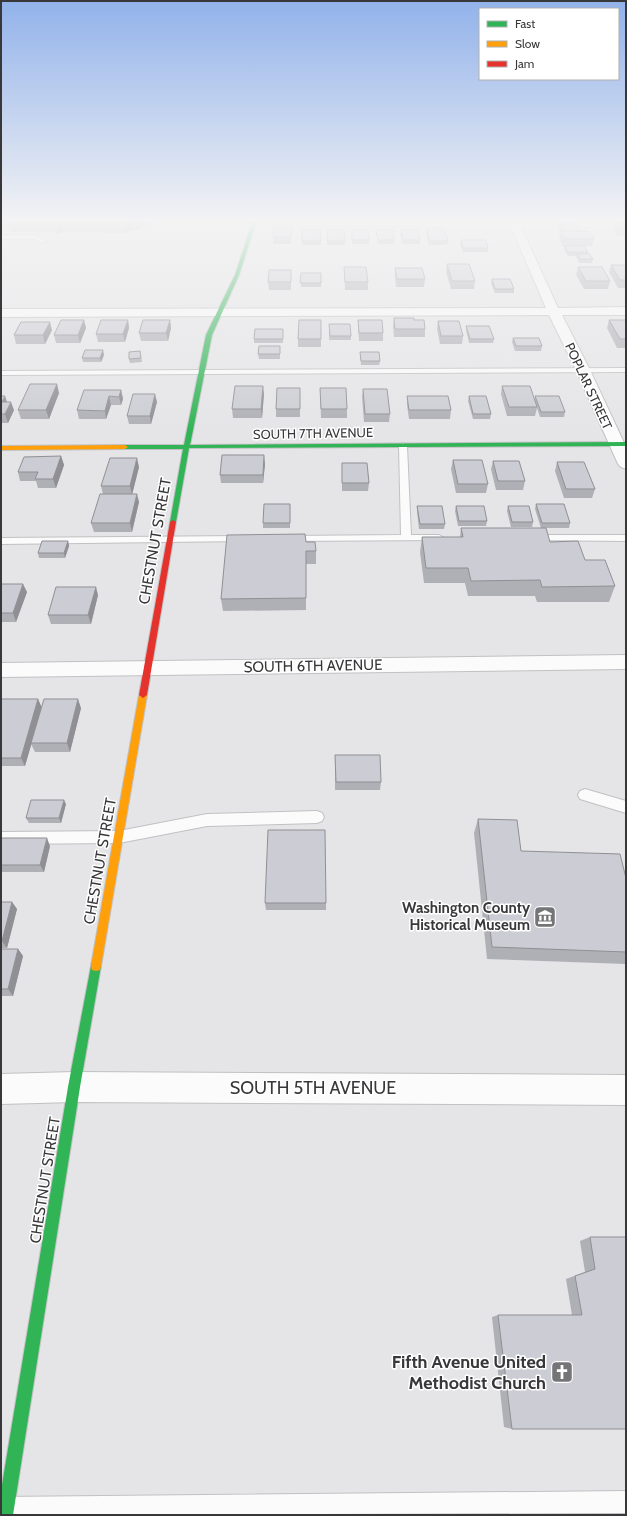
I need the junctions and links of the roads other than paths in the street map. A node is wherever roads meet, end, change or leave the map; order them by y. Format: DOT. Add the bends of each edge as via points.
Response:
graph roads {
  1 [pos="231,291"];
  2 [pos="545,291"];
  3 [pos="626,311"];
  4 [pos="554,312"];
  5 [pos="1,313"];
  6 [pos="220,314"];
  7 [pos="583,370"];
  8 [pos="626,370"];
  9 [pos="201,372"];
  10 [pos="1,373"];
  11 [pos="621,444"];
  12 [pos="403,446"];
  13 [pos="1,448"];
  14 [pos="186,448"];
  15 [pos="626,464"];
  16 [pos="406,538"];
  17 [pos="445,538"];
  18 [pos="524,538"];
  19 [pos="626,538"];
  20 [pos="170,539"];
  21 [pos="252,539"];
  22 [pos="282,539"];
  23 [pos="1,541"];
  24 [pos="626,662"];
  25 [pos="148,668"];
  26 [pos="1,670"];
  27 [pos="585,795"];
  28 [pos="626,807"];
  29 [pos="317,817"];
  30 [pos="119,837"];
  31 [pos="1,838"];
  32 [pos="74,1087"];
  33 [pos="1,1089"];
  34 [pos="626,1090"];
  35 [pos="626,1502"];
  36 [pos="4,1510"];
  1 -- 6 [label="street, CHESTNUT STREET"];
  2 -- 4 [label="street, POPLAR STREET"];
  3 -- 4 [label="street"];
  4 -- 6 [label="street"];
  4 -- 7 [label="street, POPLAR STREET"];
  5 -- 6 [label="street"];
  6 -- 9 [label="street, CHESTNUT STREET" via="209,335"];
  7 -- 8 [label="lane"];
  7 -- 9 [label="lane"];
  7 -- 11 [label="street, POPLAR STREET"];
  9 -- 10 [label="lane"];
  9 -- 14 [label="street, CHESTNUT STREET"];
  11 -- 12 [label="street, SOUTH 7TH AVENUE"];
  11 -- 15 [label="street, POPLAR STREET"];
  12 -- 14 [label="street, SOUTH 7TH AVENUE"];
  12 -- 16 [label="lane"];
  13 -- 14 [label="street, SOUTH 7TH AVENUE"];
  14 -- 20 [label="street, CHESTNUT STREET"];
  16 -- 17 [label="lane"];
  16 -- 22 [label="lane"];
  18 -- 19 [label="lane"];
  20 -- 21 [label="lane"];
  20 -- 23 [label="lane"];
  20 -- 25 [label="street, CHESTNUT STREET"];
  24 -- 25 [label="street, SOUTH 6TH AVENUE"];
  25 -- 26 [label="street, SOUTH 6TH AVENUE"];
  25 -- 30 [label="street, CHESTNUT STREET"];
  27 -- 28 [label="lane"];
  29 -- 30 [label="lane" via="207,820"];
  30 -- 31 [label="lane"];
  30 -- 32 [label="street, CHESTNUT STREET"];
  32 -- 33 [label="street, SOUTH 5TH AVENUE"];
  32 -- 34 [label="street, SOUTH 5TH AVENUE"];
  32 -- 36 [label="street, CHESTNUT STREET"];
  35 -- 36 [label="lane"];
}
